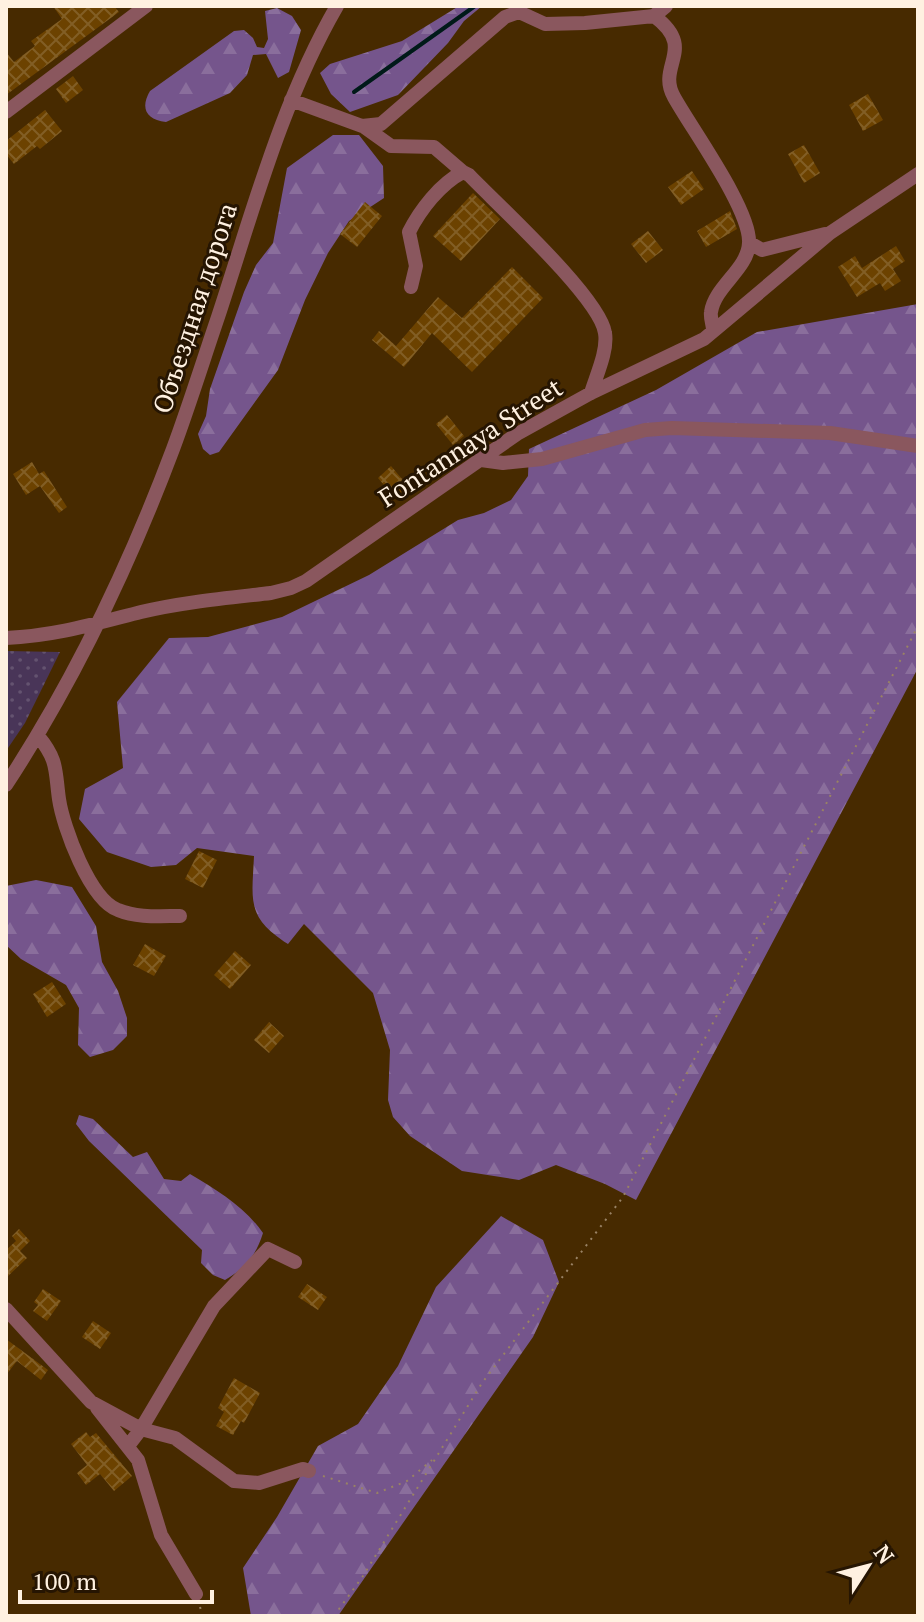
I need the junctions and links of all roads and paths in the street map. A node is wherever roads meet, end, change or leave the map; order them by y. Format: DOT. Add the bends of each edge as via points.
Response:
graph roads {
  1 [pos="146,6"];
  2 [pos="331,7"];
  3 [pos="660,11"];
  4 [pos="291,100"];
  5 [pos="6,112"];
  6 [pos="362,126"];
  7 [pos="463,172"];
  8 [pos="918,174"];
  9 [pos="830,233"];
  10 [pos="750,243"];
  11 [pos="411,287"];
  12 [pos="713,330"];
  13 [pos="591,393"];
  14 [pos="918,446"];
  15 [pos="481,460"];
  16 [pos="97,625"];
  17 [pos="918,626"];
  18 [pos="6,638"];
  19 [pos="38,736"];
  20 [pos="6,785"];
  21 [pos="180,916"];
  22 [pos="295,1262"];
  23 [pos="6,1309"];
  24 [pos="91,1402"];
  25 [pos="141,1429"];
  26 [pos="128,1446"];
  27 [pos="436,1457"];
  28 [pos="309,1471"];
  29 [pos="196,1594"];
  30 [pos="334,1616"];
  1 -- 5 [label="street"];
  2 -- 4 [label="street, Объездная дорога"];
  3 -- 6 [label="street" via="626,21 545,24 519,12 505,17 381,124"];
  3 -- 10 [label="street" via="676,46 672,94 745,221"];
  4 -- 6 [label="street"];
  4 -- 16 [label="street, Объездная дорога" via="173,449"];
  6 -- 7 [label="street" via="391,146 434,147"];
  7 -- 11 [label="street" via="418,215 409,232 416,266"];
  7 -- 13 [label="street" via="574,282 598,315 605,334"];
  8 -- 9 [label="street, Fontannaya Street"];
  9 -- 10 [label="street" via="762,250"];
  9 -- 12 [label="street, Fontannaya Street"];
  10 -- 12 [label="street" via="711,311"];
  12 -- 13 [label="street, Fontannaya Street"];
  13 -- 15 [label="street, Fontannaya Street"];
  14 -- 15 [label="street" via="830,433 672,428 645,430 542,459"];
  15 -- 16 [label="street, Fontannaya Street" via="291,588 143,612"];
  16 -- 18 [label="street, Fontannaya Street" via="42,637"];
  16 -- 19 [label="street, Объездная дорога"];
  17 -- 27 [label="path" via="623,1197 482,1383"];
  19 -- 20 [label="street, Объездная дорога"];
  19 -- 21 [label="street" via="57,767 68,830 97,892 116,910"];
  22 -- 25 [label="street" via="268,1249 214,1306"];
  23 -- 24 [label="street"];
  24 -- 25 [label="street"];
  24 -- 26 [label="street"];
  25 -- 26 [label="street"];
  25 -- 28 [label="street" via="175,1438 234,1481 259,1483"];
  26 -- 29 [label="street" via="138,1460 161,1535"];
  27 -- 28 [label="path" via="407,1481 377,1493"];
  27 -- 30 [label="path"];
}
